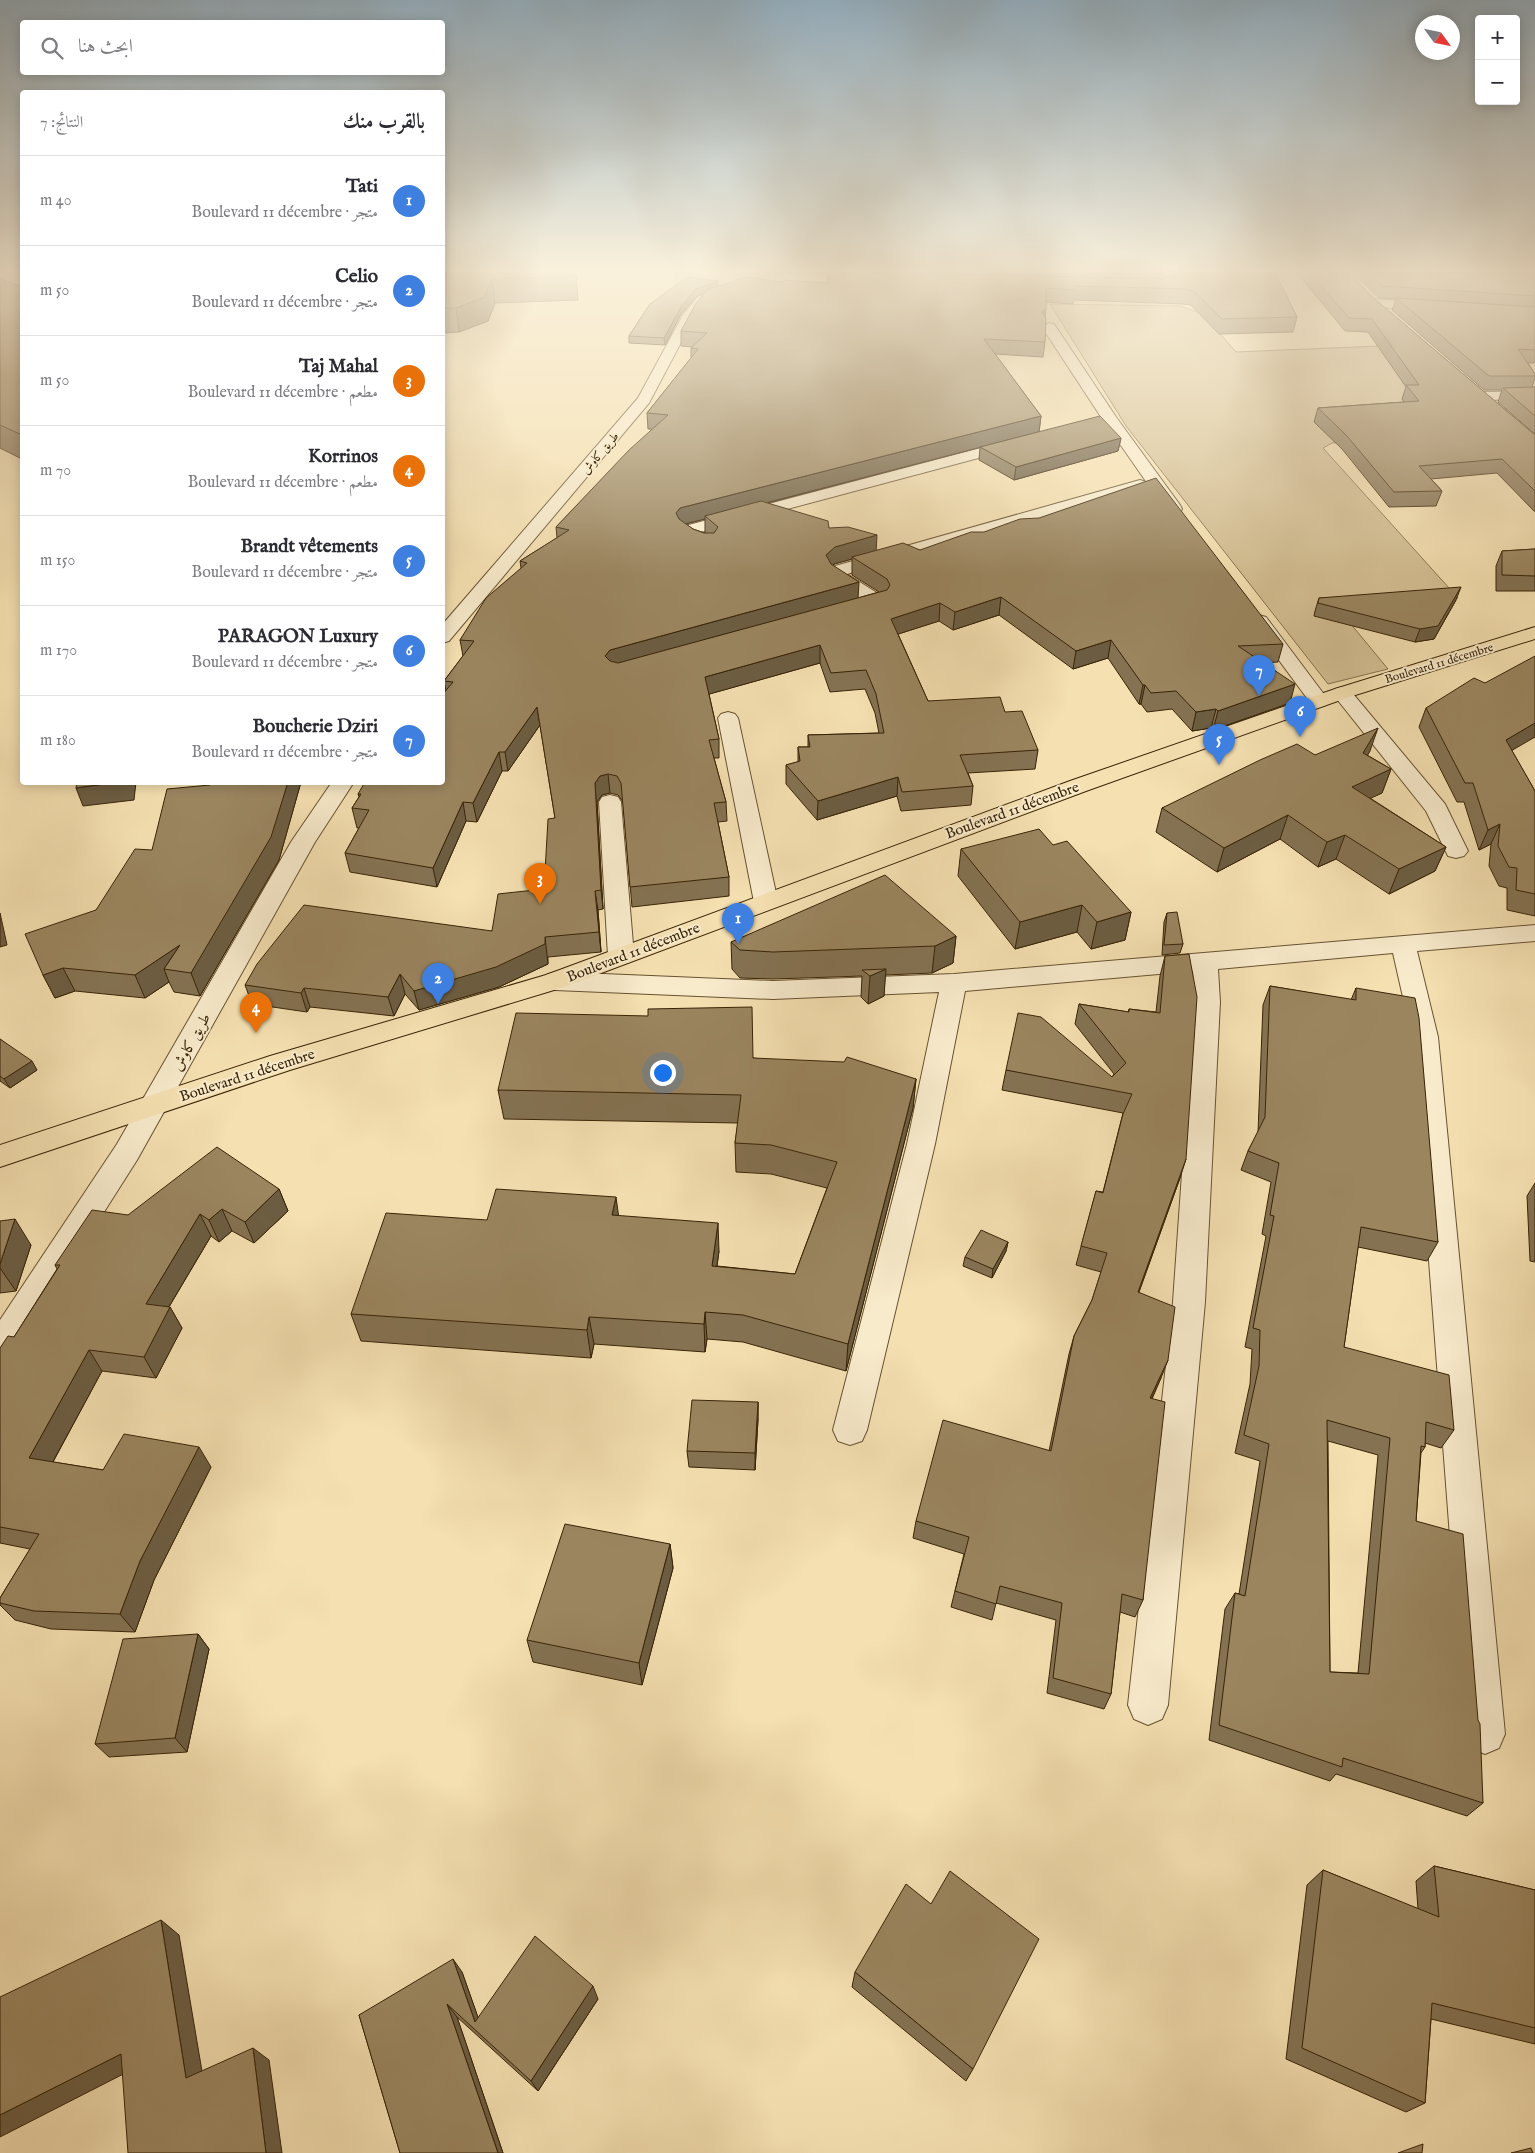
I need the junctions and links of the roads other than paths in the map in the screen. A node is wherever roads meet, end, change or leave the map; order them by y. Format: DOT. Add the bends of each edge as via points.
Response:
graph roads {
  1 [pos="658,373"];
  2 [pos="1080,373"];
  3 [pos="1535,395"];
  4 [pos="1495,408"];
  5 [pos="1110,419"];
  6 [pos="1053,434"];
  7 [pos="1034,439"];
  8 [pos="1154,482"];
  9 [pos="1183,521"];
  10 [pos="708,544"];
  11 [pos="1248,607"];
  12 [pos="858,608"];
  13 [pos="1535,633"];
  14 [pos="445,634"];
  15 [pos="1342,693"];
  16 [pos="1318,701"];
  17 [pos="728,718"];
  18 [pos="341,785"];
  19 [pos="610,802"];
  20 [pos="1456,852"];
  21 [pos="766,902"];
  22 [pos="1535,933"];
  23 [pos="1403,944"];
  24 [pos="621,956"];
  25 [pos="1205,961"];
  26 [pos="555,981"];
  27 [pos="954,983"];
  28 [pos="154,1105"];
  29 [pos="0,1156"];
  30 [pos="0,1347"];
  31 [pos="850,1430"];
  32 [pos="1148,1705"];
  33 [pos="1485,1734"];
  1 -- 14 [label="street, طريق كاوش" via="644,400"];
  2 -- 5 [label="street"];
  3 -- 4 [label="street" via="1478,393"];
  5 -- 6 [label="street"];
  5 -- 8 [label="street"];
  7 -- 10 [label="street" via="687,531"];
  8 -- 9 [label="street"];
  8 -- 12 [label="street" via="836,573 878,602"];
  11 -- 16 [label="street"];
  13 -- 15 [label="main road, Boulevard 11 décembre"];
  15 -- 16 [label="main road, Boulevard 11 décembre"];
  15 -- 20 [label="street" via="1437,809"];
  16 -- 21 [label="main road, Boulevard 11 décembre"];
  17 -- 21 [label="street"];
  18 -- 28 [label="street, طريق كاوش" via="303,842"];
  19 -- 24 [label="street"];
  21 -- 24 [label="main road, Boulevard 11 décembre"];
  22 -- 23 [label="street"];
  23 -- 25 [label="street"];
  23 -- 33 [label="street" via="1426,1037"];
  24 -- 26 [label="main road, Boulevard 11 décembre"];
  25 -- 27 [label="street"];
  25 -- 32 [label="street" via="1207,1002 1190,1302"];
  26 -- 27 [label="street" via="773,990"];
  26 -- 28 [label="main road, Boulevard 11 décembre" via="280,1063"];
  27 -- 31 [label="street" via="921,1144"];
  28 -- 29 [label="main road, Boulevard 11 décembre"];
  28 -- 30 [label="street, طريق كاوش"];
}
